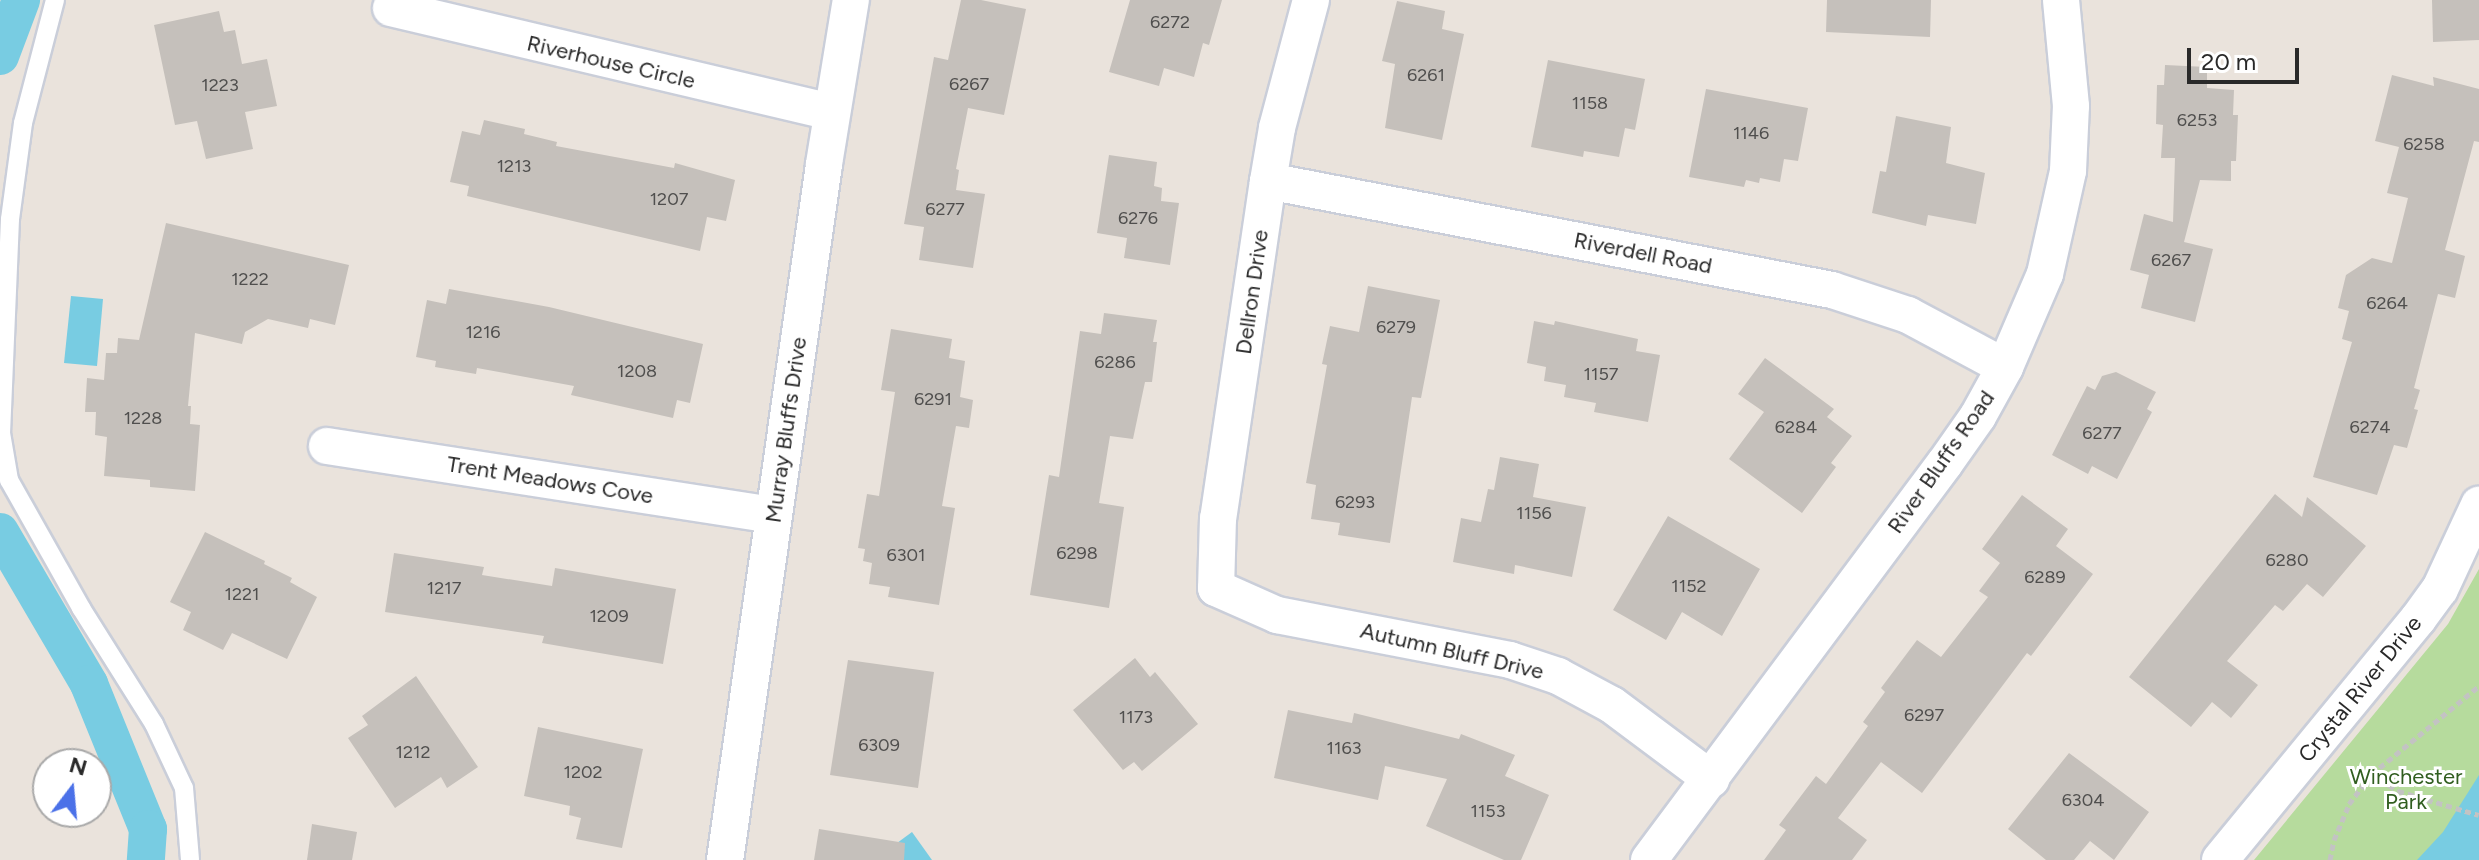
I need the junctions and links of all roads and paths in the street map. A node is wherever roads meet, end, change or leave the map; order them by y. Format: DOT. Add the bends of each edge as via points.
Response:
graph roads {
  1 [pos="55,0"];
  2 [pos="851,0"];
  3 [pos="1311,0"];
  4 [pos="2061,0"];
  5 [pos="391,8"];
  6 [pos="832,112"];
  7 [pos="1268,181"];
  8 [pos="2005,367"];
  9 [pos="327,446"];
  10 [pos="2479,505"];
  11 [pos="773,515"];
  12 [pos="1216,588"];
  13 [pos="2479,686"];
  14 [pos="2372,774"];
  15 [pos="1711,779"];
  16 [pos="2479,815"];
  17 [pos="190,860"];
  18 [pos="725,860"];
  19 [pos="1649,860"];
  20 [pos="2220,860"];
  21 [pos="2330,860"];
  1 -- 17 [label="lane" via="23,123 10,219 1,433 9,480 154,724 184,788"];
  2 -- 6 [label="street, Murray Bluffs Drive"];
  3 -- 7 [label="street, Dellron Drive"];
  4 -- 8 [label="street, River Bluffs Road" via="2071,106 2068,171 2045,274"];
  5 -- 6 [label="street, Riverhouse Circle"];
  6 -- 11 [label="street, Murray Bluffs Drive"];
  7 -- 8 [label="street, Riverdell Road" via="1832,290 1908,315"];
  7 -- 12 [label="street, Dellron Drive" via="1218,518"];
  8 -- 15 [label="street, River Bluffs Road" via="1945,463"];
  9 -- 11 [label="street, Trent Meadows Cove"];
  10 -- 20 [label="street, Crystal River Drive" via="2440,589"];
  11 -- 18 [label="street, Murray Bluffs Drive"];
  12 -- 15 [label="street, Autumn Bluff Drive" via="1277,615 1510,660 1558,676 1612,705"];
  13 -- 14 [label="path"];
  14 -- 16 [label="path" via="2398,791"];
  14 -- 21 [label="path" via="2349,804"];
  15 -- 19 [label="street, River Bluffs Road"];
}
